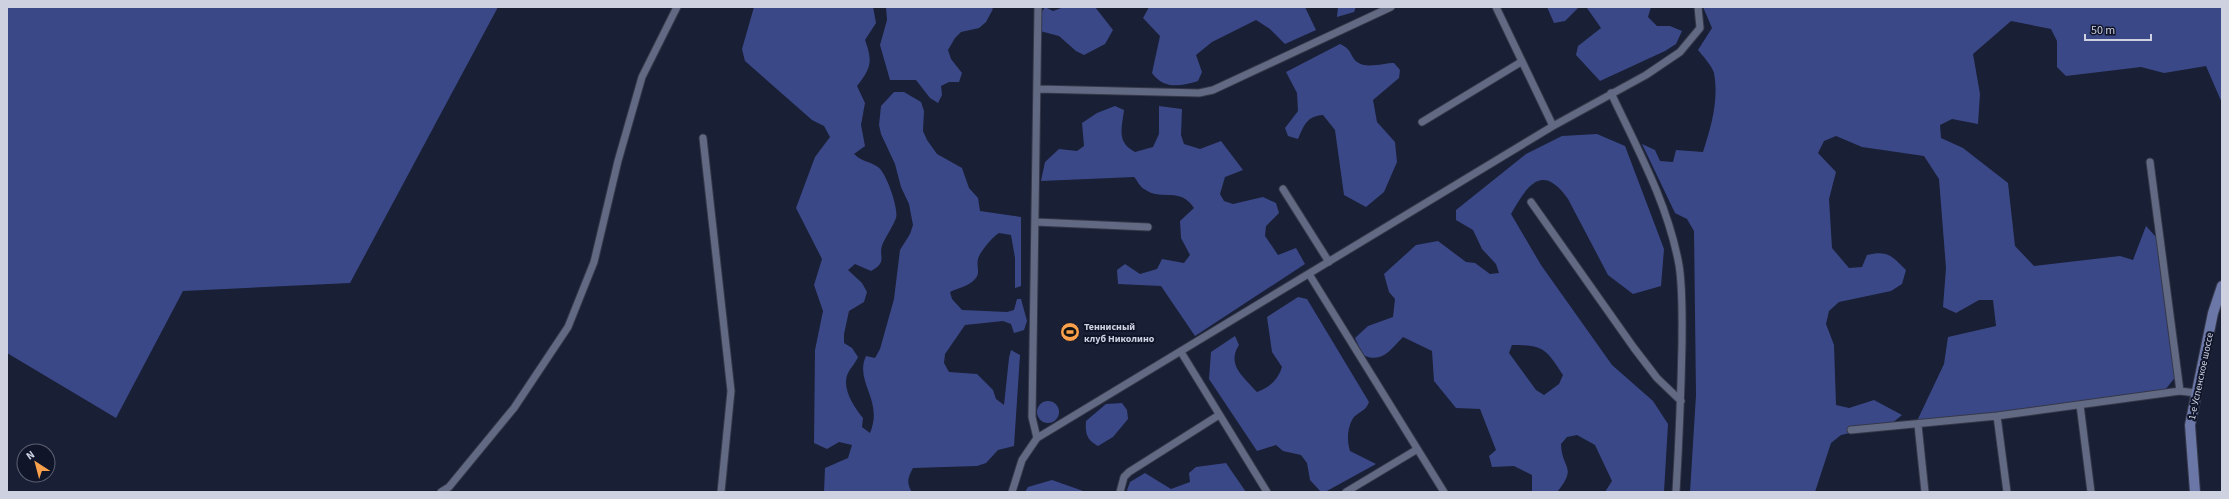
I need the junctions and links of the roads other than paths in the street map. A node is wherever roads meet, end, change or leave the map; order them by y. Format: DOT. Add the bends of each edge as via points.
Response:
graph roads {
  1 [pos="677,7"];
  2 [pos="1038,7"];
  3 [pos="1390,7"];
  4 [pos="1496,7"];
  5 [pos="1698,7"];
  6 [pos="1521,62"];
  7 [pos="1038,89"];
  8 [pos="1611,93"];
  9 [pos="1422,122"];
  10 [pos="1553,126"];
  11 [pos="703,138"];
  12 [pos="2150,162"];
  13 [pos="1283,189"];
  14 [pos="1531,202"];
  15 [pos="1035,222"];
  16 [pos="1148,227"];
  17 [pos="1329,262"];
  18 [pos="1309,274"];
  19 [pos="2222,286"];
  20 [pos="1181,352"];
  21 [pos="2180,391"];
  22 [pos="2196,393"];
  23 [pos="1681,401"];
  24 [pos="2080,405"];
  25 [pos="1220,415"];
  26 [pos="1997,416"];
  27 [pos="1918,425"];
  28 [pos="1850,430"];
  29 [pos="1037,438"];
  30 [pos="1416,450"];
  31 [pos="441,492"];
  32 [pos="721,492"];
  33 [pos="1012,492"];
  34 [pos="1120,492"];
  35 [pos="1267,492"];
  36 [pos="1346,492"];
  37 [pos="1444,492"];
  38 [pos="1676,492"];
  39 [pos="1925,492"];
  40 [pos="2007,492"];
  41 [pos="2091,492"];
  42 [pos="2195,492"];
  1 -- 31 [label="street" via="642,77 618,161 594,262 568,327 514,408 448,487"];
  2 -- 7 [label="street"];
  3 -- 7 [label="street" via="1213,90 1199,93"];
  4 -- 6 [label="street"];
  5 -- 8 [label="street" via="1700,28 1680,52 1646,75"];
  6 -- 9 [label="street"];
  6 -- 10 [label="street"];
  7 -- 15 [label="street"];
  8 -- 10 [label="street"];
  8 -- 23 [label="street" via="1652,179 1671,231 1679,266 1682,309"];
  10 -- 17 [label="street"];
  11 -- 32 [label="street" via="731,391"];
  12 -- 21 [label="street"];
  13 -- 17 [label="street"];
  14 -- 23 [label="street" via="1634,348 1657,378"];
  15 -- 16 [label="street"];
  15 -- 29 [label="street" via="1032,417"];
  17 -- 18 [label="street"];
  18 -- 20 [label="street"];
  18 -- 30 [label="street"];
  19 -- 22 [label="main road, 1-е Успенское шоссе" via="2213,313"];
  20 -- 25 [label="street"];
  20 -- 29 [label="street"];
  21 -- 22 [label="street"];
  21 -- 24 [label="street"];
  22 -- 42 [label="main road, 1-е Успенское шоссе" via="2190,424"];
  23 -- 38 [label="street"];
  24 -- 26 [label="street"];
  24 -- 41 [label="street"];
  25 -- 34 [label="street" via="1129,472 1124,477"];
  25 -- 35 [label="street"];
  26 -- 27 [label="street"];
  26 -- 40 [label="street"];
  27 -- 28 [label="street"];
  27 -- 39 [label="street"];
  29 -- 33 [label="street" via="1022,460"];
  30 -- 36 [label="street"];
  30 -- 37 [label="street"];
}
